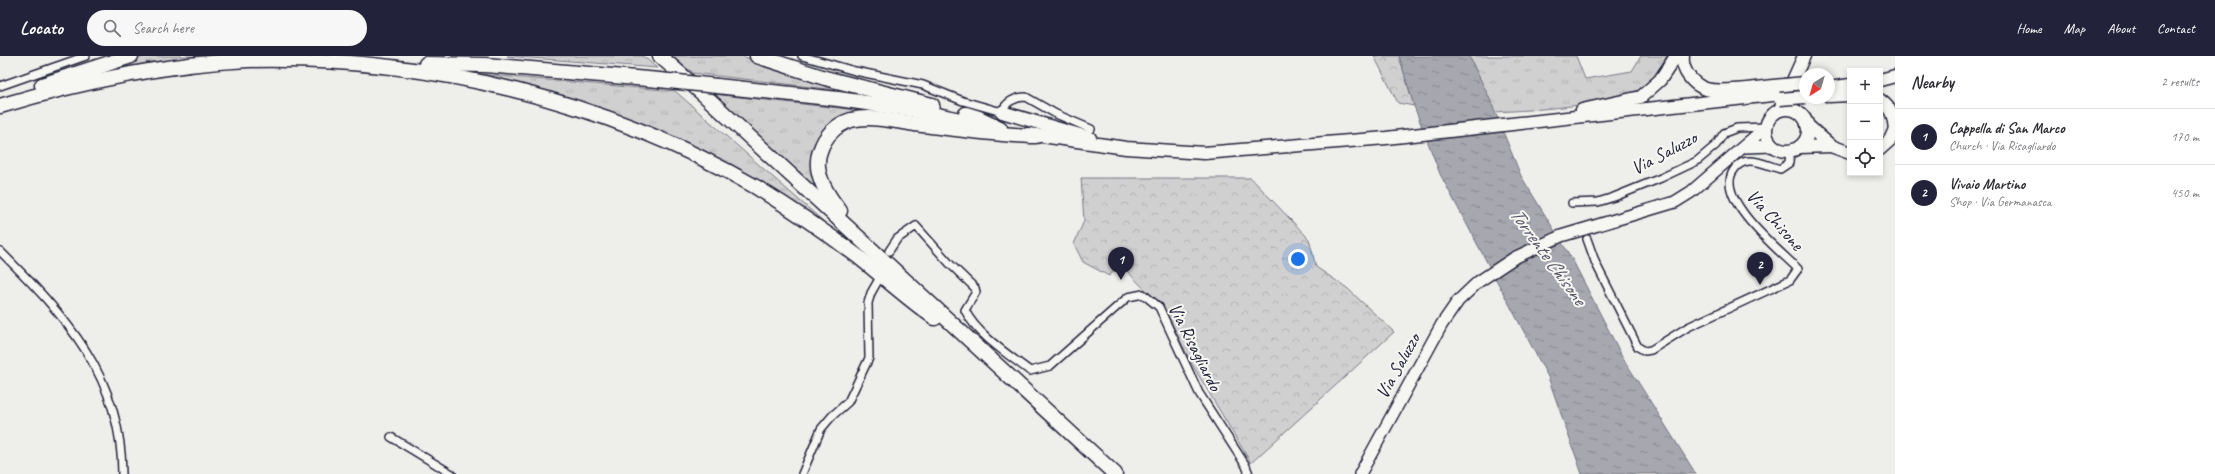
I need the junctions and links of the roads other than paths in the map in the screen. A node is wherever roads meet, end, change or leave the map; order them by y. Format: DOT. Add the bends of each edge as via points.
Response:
graph roads {
  1 [pos="86,56"];
  2 [pos="131,56"];
  3 [pos="449,56"];
  4 [pos="652,56"];
  5 [pos="660,56"];
  6 [pos="757,56"];
  7 [pos="802,56"];
  8 [pos="1676,56"];
  9 [pos="1683,56"];
  10 [pos="1804,56"];
  11 [pos="352,62"];
  12 [pos="1798,62"];
  13 [pos="485,65"];
  14 [pos="1895,76"];
  15 [pos="1847,79"];
  16 [pos="1883,79"];
  17 [pos="1835,80"];
  18 [pos="1847,85"];
  19 [pos="0,86"];
  20 [pos="1799,87"];
  21 [pos="1835,87"];
  22 [pos="1799,92"];
  23 [pos="1847,95"];
  24 [pos="1783,96"];
  25 [pos="1835,96"];
  26 [pos="1799,97"];
  27 [pos="0,98"];
  28 [pos="1883,102"];
  29 [pos="0,106"];
  30 [pos="1002,112"];
  31 [pos="1799,114"];
  32 [pos="1555,119"];
  33 [pos="1807,125"];
  34 [pos="1766,127"];
  35 [pos="1000,128"];
  36 [pos="1091,129"];
  37 [pos="1895,130"];
  38 [pos="1036,136"];
  39 [pos="1773,146"];
  40 [pos="1831,146"];
  41 [pos="1745,147"];
  42 [pos="1883,147"];
  43 [pos="1126,148"];
  44 [pos="1794,149"];
  45 [pos="1847,152"];
  46 [pos="1572,203"];
  47 [pos="1587,239"];
  48 [pos="0,251"];
  49 [pos="889,251"];
  50 [pos="879,279"];
  51 [pos="934,312"];
  52 [pos="391,437"];
  53 [pos="122,474"];
  54 [pos="452,474"];
  55 [pos="802,474"];
  56 [pos="1105,474"];
  57 [pos="1115,474"];
  58 [pos="1248,474"];
  59 [pos="1360,474"];
  1 -- 19 [label="street"];
  2 -- 27 [label="highway"];
  3 -- 13 [label="highway"];
  4 -- 51 [label="highway"];
  5 -- 51 [label="highway"];
  6 -- 35 [label="highway" via="825,78 980,118"];
  7 -- 30 [label="street" via="855,71 923,85 963,101"];
  8 -- 32 [label="main road" via="1660,80 1641,97 1600,105"];
  9 -- 24 [label="main road" via="1684,68 1690,78 1707,89"];
  10 -- 12 [label="main road"];
  11 -- 13 [label="highway" via="369,60 438,65"];
  11 -- 29 [label="highway" via="247,60 159,69 100,80"];
  11 -- 51 [label="highway" via="423,71 498,86 578,108 660,139 775,199"];
  12 -- 24 [label="main road"];
  13 -- 35 [label="highway, bridge" via="838,99 909,109"];
  14 -- 16 [label="main road"];
  15 -- 17 [label="main road"];
  18 -- 21 [label="main road"];
  20 -- 24 [label="main road, bridge"];
  22 -- 24 [label="main road"];
  23 -- 25 [label="main road"];
  24 -- 26 [label="main road, bridge"];
  24 -- 31 [label="main road"];
  24 -- 31 [label="main road" via="1793,111"];
  24 -- 32 [label="main road" via="1752,97"];
  24 -- 34 [label="main road"];
  28 -- 37 [label="main road" via="1894,117"];
  30 -- 36 [label="street" via="1003,107 1013,100 1026,97 1056,114"];
  30 -- 43 [label="main road"];
  31 -- 33 [label="main road"];
  32 -- 43 [label="main road" via="1386,138 1204,153"];
  33 -- 40 [label="main road"];
  33 -- 44 [label="main road" via="1806,138"];
  34 -- 39 [label="main road" via="1766,134"];
  34 -- 41 [label="main road, Via Saluzzo"];
  34 -- 46 [label="street, Via Saluzzo" via="1737,128 1724,133 1716,145 1697,161 1614,198 1598,202"];
  35 -- 38 [label="main road"];
  37 -- 42 [label="main road"];
  38 -- 43 [label="main road"];
  38 -- 51 [label="highway" via="862,118 843,124 825,139 819,152 819,171 830,199 847,219 900,269"];
  39 -- 41 [label="main road"];
  39 -- 44 [label="main road" via="1778,149"];
  40 -- 44 [label="main road"];
  40 -- 45 [label="main road"];
  41 -- 59 [label="main road, Via Saluzzo" via="1691,192 1675,202 1577,230 1514,258 1478,282 1458,301 1442,324"];
  44 -- 47 [label="street, Via Chisone" via="1789,163 1780,169 1750,160 1744,161 1736,167 1731,176 1730,189 1744,213 1798,269 1790,280 1688,327 1651,350 1645,351 1638,347 1596,264"];
  48 -- 53 [label="street" via="27,278 82,343 107,387 115,416"];
  49 -- 58 [label="street, Via Risagliardo" via="897,239 916,226 975,288 976,292 965,310 972,322 1003,351 1030,370 1050,366 1128,298 1143,294 1159,307 1199,393 1246,466"];
  50 -- 55 [label="street" via="868,303 869,358 848,402 821,429"];
  51 -- 56 [label="highway"];
  51 -- 57 [label="highway"];
  52 -- 54 [label="street"];
}
